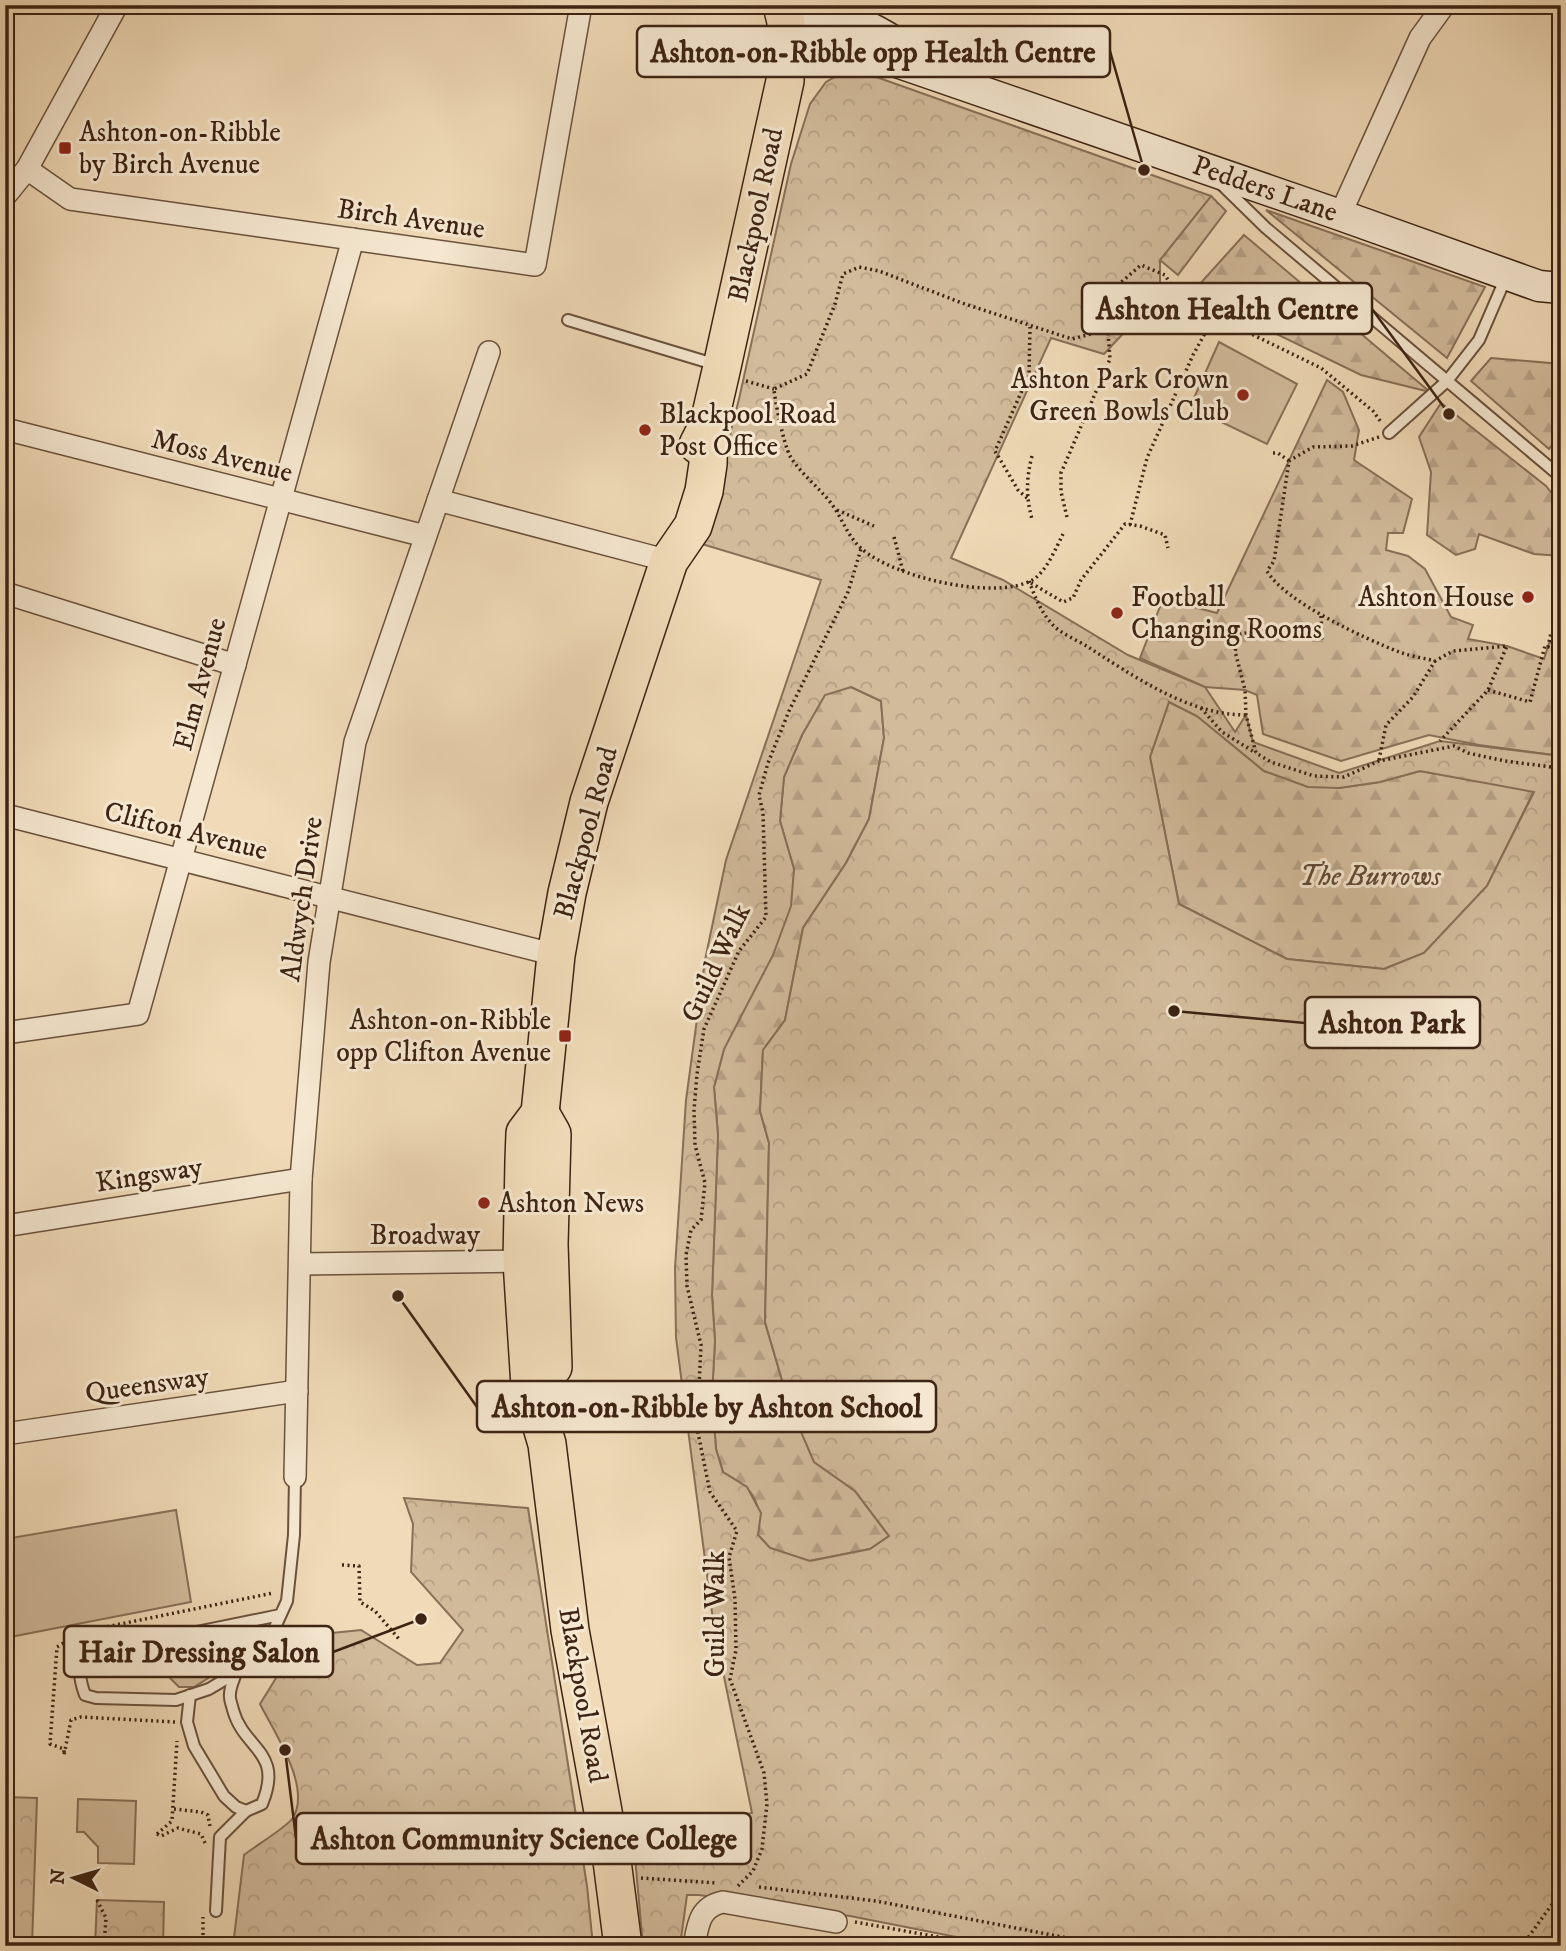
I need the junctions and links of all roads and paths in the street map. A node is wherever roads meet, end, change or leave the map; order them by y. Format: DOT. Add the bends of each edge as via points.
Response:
graph roads {
  1 [pos="117,5"];
  2 [pos="581,5"];
  3 [pos="1444,5"];
  4 [pos="839,10"];
  5 [pos="777,11"];
  6 [pos="929,74"];
  7 [pos="27,169"];
  8 [pos="1205,169"];
  9 [pos="5,196"];
  10 [pos="1340,215"];
  11 [pos="353,239"];
  12 [pos="1507,275"];
  13 [pos="1561,288"];
  14 [pos="568,320"];
  15 [pos="1103,324"];
  16 [pos="1030,327"];
  17 [pos="1237,327"];
  18 [pos="489,352"];
  19 [pos="722,367"];
  20 [pos="1447,381"];
  21 [pos="5,429"];
  22 [pos="1389,433"];
  23 [pos="1273,453"];
  24 [pos="1032,456"];
  25 [pos="1289,461"];
  26 [pos="1561,477"];
  27 [pos="1027,498"];
  28 [pos="281,499"];
  29 [pos="438,500"];
  30 [pos="835,509"];
  31 [pos="1067,517"];
  32 [pos="1032,519"];
  33 [pos="1130,525"];
  34 [pos="874,526"];
  35 [pos="1063,534"];
  36 [pos="425,536"];
  37 [pos="894,537"];
  38 [pos="1168,548"];
  39 [pos="861,549"];
  40 [pos="669,561"];
  41 [pos="903,571"];
  42 [pos="1029,582"];
  43 [pos="5,593"];
  44 [pos="1321,616"];
  45 [pos="1561,633"];
  46 [pos="1435,661"];
  47 [pos="235,665"];
  48 [pos="1488,690"];
  49 [pos="1199,707"];
  50 [pos="1246,715"];
  51 [pos="1440,741"];
  52 [pos="1256,753"];
  53 [pos="1379,761"];
  54 [pos="1561,765"];
  55 [pos="5,815"];
  56 [pos="181,859"];
  57 [pos="329,896"];
  58 [pos="556,955"];
  59 [pos="5,1033"];
  60 [pos="302,1178"];
  61 [pos="5,1226"];
  62 [pos="536,1261"];
  63 [pos="300,1264"];
  64 [pos="297,1391"];
  65 [pos="5,1434"];
  66 [pos="295,1476"];
  67 [pos="342,1565"];
  68 [pos="281,1615"];
  69 [pos="400,1639"];
  70 [pos="236,1673"];
  71 [pos="190,1695"];
  72 [pos="177,1722"];
  73 [pos="177,1734"];
  74 [pos="50,1744"];
  75 [pos="174,1809"];
  76 [pos="246,1811"];
  77 [pos="210,1832"];
  78 [pos="208,1839"];
  79 [pos="1561,1877"];
  80 [pos="616,1884"];
  81 [pos="740,1885"];
  82 [pos="97,1900"];
  83 [pos="203,1907"];
  84 [pos="216,1911"];
  85 [pos="836,1922"];
  86 [pos="858,1922"];
  87 [pos="104,1946"];
  88 [pos="203,1946"];
  89 [pos="622,1946"];
  90 [pos="694,1946"];
  91 [pos="965,1946"];
  92 [pos="1109,1946"];
  93 [pos="1522,1946"];
  1 -- 7 [label="street"];
  2 -- 11 [label="street, Birch Avenue" via="535,265"];
  3 -- 10 [label="street" via="1420,38"];
  4 -- 5 [label="street, Pedders Lane"];
  4 -- 6 [label="street, Pedders Lane" via="846,19 904,47"];
  5 -- 6 [label="street, Pedders Lane" via="830,39"];
  5 -- 19 [label="highway, Blackpool Road" via="785,81"];
  6 -- 8 [label="street, Pedders Lane"];
  7 -- 9 [label="street"];
  7 -- 11 [label="street, Birch Avenue" via="70,199"];
  8 -- 10 [label="street, Pedders Lane"];
  8 -- 20 [label="lane" via="1266,228"];
  10 -- 12 [label="street, Pedders Lane"];
  11 -- 28 [label="street, Elm Avenue"];
  12 -- 13 [label="street, Pedders Lane"];
  12 -- 20 [label="lane" via="1479,340"];
  14 -- 19 [label="lane"];
  15 -- 16 [label="path" via="1096,333 1072,340"];
  15 -- 17 [label="path" via="1117,298 1118,285 1141,265 1165,275 1174,290"];
  15 -- 31 [label="path" via="1108,331 1110,359 1061,473"];
  16 -- 27 [label="path" via="1029,375 995,451"];
  16 -- 30 [label="path" via="879,271 859,267 843,274 807,374 774,388 790,455"];
  17 -- 22 [label="path" via="1321,369 1373,411"];
  17 -- 33 [label="path" via="1208,328 1193,355 1147,458"];
  18 -- 29 [label="street, Aldwych Drive"];
  19 -- 40 [label="highway, Blackpool Road" via="709,423 704,491 694,526"];
  20 -- 22 [label="lane"];
  20 -- 26 [label="lane"];
  21 -- 28 [label="street, Moss Avenue"];
  22 -- 25 [label="path" via="1352,446 1313,447"];
  23 -- 25 [label="path"];
  24 -- 27 [label="path"];
  25 -- 44 [label="path" via="1274,561 1267,570 1273,582"];
  27 -- 32 [label="path"];
  28 -- 36 [label="street, Moss Avenue"];
  28 -- 47 [label="street, Elm Avenue"];
  29 -- 36 [label="street, Aldwych Drive"];
  29 -- 40 [label="street"];
  30 -- 34 [label="path"];
  30 -- 39 [label="path"];
  33 -- 38 [label="path" via="1165,534"];
  33 -- 42 [label="path" via="1125,524 1081,580 1073,598 1063,602"];
  35 -- 42 [label="path" via="1038,577"];
  36 -- 57 [label="street, Aldwych Drive" via="355,742"];
  37 -- 41 [label="path"];
  39 -- 41 [label="path"];
  39 -- 81 [label="path, Guild Walk" via="848,592 768,763 759,795 766,917 739,951 704,1030 694,1110 695,1145 705,1183 701,1220 691,1230 686,1255 687,1286 701,1345 697,1428 710,1492 737,1531 729,1557 736,1650 730,1679 764,1773 767,1804 762,1849 753,1871"];
  40 -- 58 [label="highway, Blackpool Road" via="589,802"];
  41 -- 42 [label="path" via="990,589"];
  42 -- 49 [label="path" via="1053,625 1161,690"];
  43 -- 47 [label="street"];
  44 -- 46 [label="path" via="1400,652"];
  44 -- 50 [label="path" via="1322,638 1269,629 1240,634 1235,651"];
  45 -- 48 [label="path" via="1551,633 1545,646 1530,702"];
  46 -- 48 [label="path" via="1453,651 1507,646"];
  46 -- 53 [label="path" via="1413,697 1386,725"];
  47 -- 56 [label="street, Elm Avenue"];
  48 -- 51 [label="path"];
  49 -- 50 [label="path"];
  49 -- 52 [label="path" via="1222,732"];
  50 -- 52 [label="path"];
  52 -- 53 [label="path" via="1314,776 1344,777"];
  53 -- 54 [label="path" via="1454,746 1505,761"];
  55 -- 56 [label="street, Clifton Avenue"];
  56 -- 57 [label="street, Clifton Avenue"];
  56 -- 59 [label="street, Elm Avenue" via="138,1014"];
  57 -- 58 [label="street, Clifton Avenue"];
  57 -- 60 [label="street, Aldwych Drive" via="319,962"];
  58 -- 62 [label="highway, Blackpool Road" via="540,1113 525,1133"];
  60 -- 61 [label="street, Kingsway"];
  60 -- 63 [label="street, Aldwych Drive"];
  62 -- 63 [label="street, Broadway"];
  62 -- 80 [label="highway, Blackpool Road" via="531,1396 547,1444 570,1630"];
  63 -- 64 [label="street, Aldwych Drive"];
  64 -- 65 [label="street, Queensway"];
  64 -- 66 [label="street, Aldwych Drive"];
  66 -- 68 [label="lane" via="294,1535 287,1601"];
  67 -- 69 [label="path" via="359,1566 360,1602 375,1611"];
  68 -- 70 [label="lane" via="261,1658"];
  68 -- 71 [label="lane" via="109,1648 89,1654 81,1663 79,1677 85,1695 176,1700"];
  70 -- 71 [label="lane"];
  70 -- 76 [label="lane" via="229,1696 236,1719 258,1747 269,1779 262,1804"];
  71 -- 76 [label="lane" via="187,1722 194,1746 224,1796"];
  72 -- 74 [label="path" via="81,1717 71,1720 64,1755 64,1749"];
  73 -- 75 [label="path"];
  75 -- 77 [label="path" via="208,1815"];
  75 -- 78 [label="path" via="172,1821 157,1834 178,1828 201,1834 206,1846"];
  76 -- 84 [label="lane" via="220,1837"];
  79 -- 93 [label="path" via="1553,1903"];
  80 -- 81 [label="path" via="644,1878"];
  80 -- 89 [label="highway, Blackpool Road"];
  81 -- 92 [label="path" via="876,1901"];
  82 -- 87 [label="path" via="106,1918"];
  83 -- 88 [label="path"];
  85 -- 90 [label="street" via="723,1902 711,1904 698,1923"];
  86 -- 91 [label="path" via="956,1940"];
}
